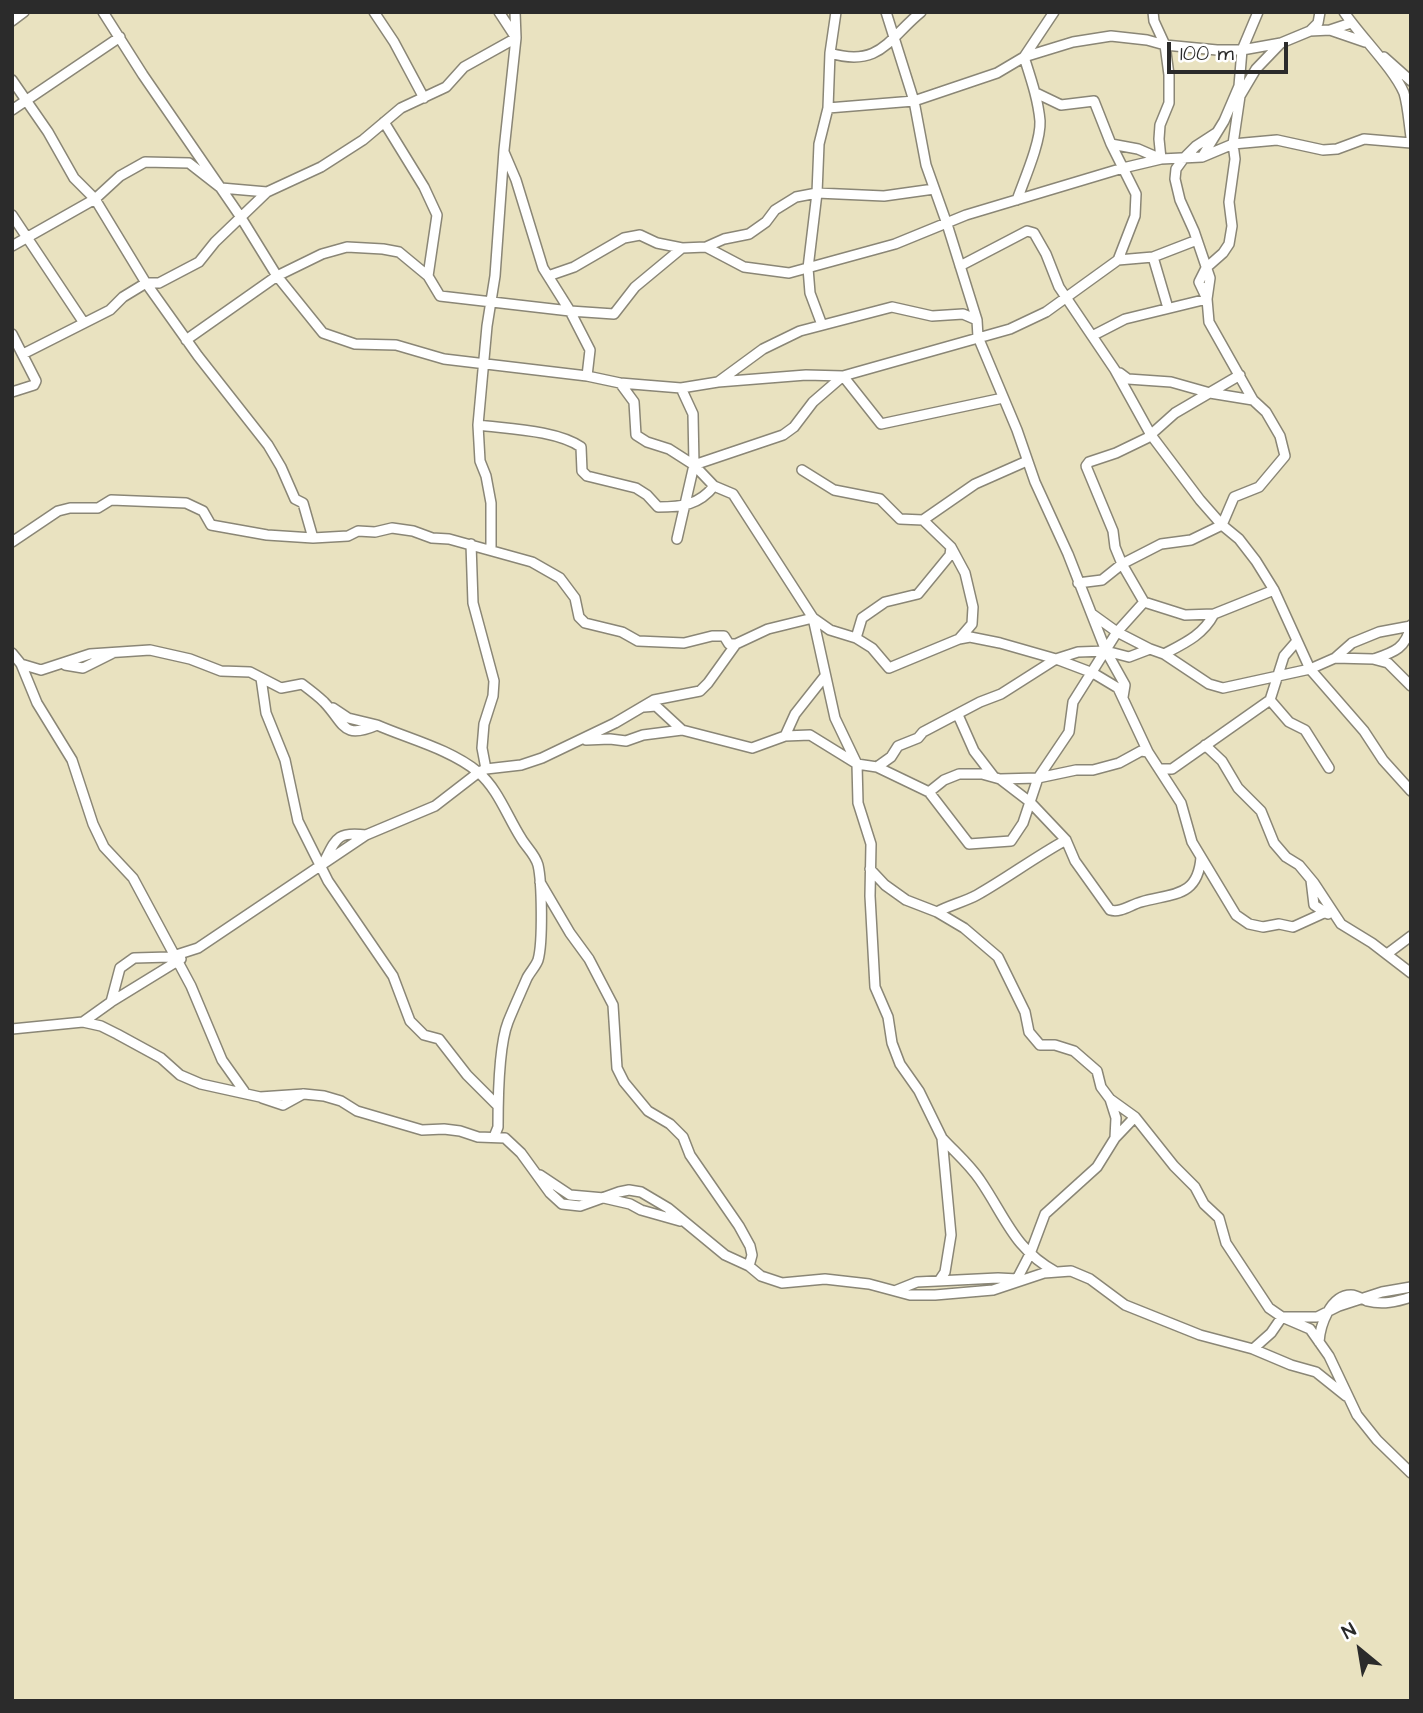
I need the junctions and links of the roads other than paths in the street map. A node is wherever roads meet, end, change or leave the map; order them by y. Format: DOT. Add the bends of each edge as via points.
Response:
graph roads {
  1 [pos="24,12"];
  2 [pos="103,12"];
  3 [pos="374,12"];
  4 [pos="499,12"];
  5 [pos="514,12"];
  6 [pos="836,12"];
  7 [pos="886,12"];
  8 [pos="921,12"];
  9 [pos="1054,12"];
  10 [pos="1258,12"];
  11 [pos="1320,12"];
  12 [pos="1344,12"];
  13 [pos="1153,17"];
  14 [pos="12,21"];
  15 [pos="1351,23"];
  16 [pos="1330,30"];
  17 [pos="1310,32"];
  18 [pos="120,37"];
  19 [pos="516,38"];
  20 [pos="894,40"];
  21 [pos="1147,40"];
  22 [pos="1282,43"];
  23 [pos="1366,43"];
  24 [pos="1165,45"];
  25 [pos="1242,50"];
  26 [pos="830,53"];
  27 [pos="1024,58"];
  28 [pos="12,80"];
  29 [pos="1411,82"];
  30 [pos="1036,93"];
  31 [pos="424,98"];
  32 [pos="26,100"];
  33 [pos="914,101"];
  34 [pos="828,108"];
  35 [pos="12,110"];
  36 [pos="384,122"];
  37 [pos="1216,133"];
  38 [pos="1411,137"];
  39 [pos="1411,143"];
  40 [pos="1111,144"];
  41 [pos="1233,144"];
  42 [pos="504,150"];
  43 [pos="1202,157"];
  44 [pos="1184,158"];
  45 [pos="1161,159"];
  46 [pos="1123,168"];
  47 [pos="221,188"];
  48 [pos="934,189"];
  49 [pos="267,191"];
  50 [pos="817,194"];
  51 [pos="96,199"];
  52 [pos="1017,200"];
  53 [pos="12,215"];
  54 [pos="240,216"];
  55 [pos="947,224"];
  56 [pos="27,237"];
  57 [pos="1197,240"];
  58 [pos="12,246"];
  59 [pos="706,247"];
  60 [pos="682,248"];
  61 [pos="1153,257"];
  62 [pos="1118,260"];
  63 [pos="960,266"];
  64 [pos="808,268"];
  65 [pos="1206,268"];
  66 [pos="277,276"];
  67 [pos="428,276"];
  68 [pos="548,276"];
  69 [pos="146,284"];
  70 [pos="1066,298"];
  71 [pos="1207,299"];
  72 [pos="492,303"];
  73 [pos="1168,308"];
  74 [pos="570,311"];
  75 [pos="977,320"];
  76 [pos="84,323"];
  77 [pos="822,325"];
  78 [pos="12,334"];
  79 [pos="1092,336"];
  80 [pos="978,338"];
  81 [pos="186,340"];
  82 [pos="23,354"];
  83 [pos="485,364"];
  84 [pos="1115,370"];
  85 [pos="1240,375"];
  86 [pos="587,376"];
  87 [pos="843,376"];
  88 [pos="718,382"];
  89 [pos="620,383"];
  90 [pos="681,388"];
  91 [pos="12,393"];
  92 [pos="1210,393"];
  93 [pos="1003,398"];
  94 [pos="1253,400"];
  95 [pos="478,425"];
  96 [pos="1151,435"];
  97 [pos="1027,461"];
  98 [pos="694,466"];
  99 [pos="802,470"];
  100 [pos="714,486"];
  101 [pos="686,506"];
  102 [pos="923,520"];
  103 [pos="1222,525"];
  104 [pos="313,538"];
  105 [pos="677,539"];
  106 [pos="12,542"];
  107 [pos="471,544"];
  108 [pos="951,547"];
  109 [pos="491,549"];
  110 [pos="1122,564"];
  111 [pos="1078,583"];
  112 [pos="1274,590"];
  113 [pos="1144,602"];
  114 [pos="1092,614"];
  115 [pos="1214,614"];
  116 [pos="813,618"];
  117 [pos="1411,626"];
  118 [pos="1117,632"];
  119 [pos="856,638"];
  120 [pos="959,639"];
  121 [pos="1297,642"];
  122 [pos="736,644"];
  123 [pos="1150,649"];
  124 [pos="1105,651"];
  125 [pos="12,653"];
  126 [pos="1164,654"];
  127 [pos="1335,658"];
  128 [pos="1056,659"];
  129 [pos="1373,659"];
  130 [pos="21,664"];
  131 [pos="1310,669"];
  132 [pos="1093,673"];
  133 [pos="825,676"];
  134 [pos="1278,677"];
  135 [pos="261,678"];
  136 [pos="1411,687"];
  137 [pos="1123,697"];
  138 [pos="1270,699"];
  139 [pos="644,707"];
  140 [pos="958,715"];
  141 [pos="682,730"];
  142 [pos="785,736"];
  143 [pos="580,740"];
  144 [pos="1205,745"];
  145 [pos="1149,752"];
  146 [pos="857,764"];
  147 [pos="877,767"];
  148 [pos="1329,768"];
  149 [pos="1159,769"];
  150 [pos="482,771"];
  151 [pos="997,778"];
  152 [pos="1038,778"];
  153 [pos="1411,791"];
  154 [pos="929,792"];
  155 [pos="1030,802"];
  156 [pos="366,835"];
  157 [pos="1066,840"];
  158 [pos="1201,857"];
  159 [pos="322,866"];
  160 [pos="870,869"];
  161 [pos="538,879"];
  162 [pos="1310,879"];
  163 [pos="937,912"];
  164 [pos="1326,912"];
  165 [pos="1340,924"];
  166 [pos="1411,936"];
  167 [pos="1387,954"];
  168 [pos="175,959"];
  169 [pos="1411,973"];
  170 [pos="111,1002"];
  171 [pos="83,1022"];
  172 [pos="16,1027"];
  173 [pos="245,1093"];
  174 [pos="1110,1098"];
  175 [pos="498,1106"];
  176 [pos="1135,1117"];
  177 [pos="494,1137"];
  178 [pos="942,1138"];
  179 [pos="1115,1138"];
  180 [pos="604,1198"];
  181 [pos="688,1225"];
  182 [pos="1030,1254"];
  183 [pos="749,1266"];
  184 [pos="1056,1272"];
  185 [pos="1020,1279"];
  186 [pos="939,1281"];
  187 [pos="1411,1287"];
  188 [pos="897,1290"];
  189 [pos="1411,1297"];
  190 [pos="1361,1299"];
  191 [pos="1327,1312"];
  192 [pos="1282,1317"];
  193 [pos="1319,1342"];
  194 [pos="1253,1349"];
  195 [pos="1346,1396"];
  196 [pos="1411,1473"];
  1 -- 14 [label="street"];
  2 -- 18 [label="street"];
  3 -- 31 [label="street"];
  4 -- 19 [label="street"];
  5 -- 19 [label="street"];
  6 -- 26 [label="street"];
  7 -- 20 [label="street"];
  8 -- 20 [label="street"];
  9 -- 27 [label="street"];
  10 -- 25 [label="street"];
  11 -- 17 [label="street"];
  12 -- 15 [label="street"];
  13 -- 21 [label="street"];
  13 -- 24 [label="street"];
  15 -- 16 [label="street"];
  15 -- 23 [label="street"];
  16 -- 17 [label="street"];
  16 -- 23 [label="street"];
  17 -- 22 [label="street"];
  18 -- 32 [label="street"];
  18 -- 47 [label="street"];
  19 -- 31 [label="street" via="464,67 446,87"];
  19 -- 42 [label="street"];
  20 -- 26 [label="street" via="878,52 848,59"];
  20 -- 33 [label="street"];
  21 -- 24 [label="street"];
  21 -- 27 [label="street" via="1111,36"];
  22 -- 25 [label="street"];
  22 -- 41 [label="street" via="1256,69 1240,96"];
  23 -- 29 [label="street"];
  23 -- 38 [label="street" via="1404,93"];
  24 -- 25 [label="street"];
  24 -- 45 [label="street" via="1169,103 1160,125"];
  25 -- 37 [label="street" via="1239,86"];
  26 -- 34 [label="street"];
  27 -- 30 [label="street"];
  27 -- 33 [label="street" via="997,73"];
  28 -- 32 [label="street"];
  30 -- 40 [label="street" via="1061,105 1094,102"];
  30 -- 52 [label="street" via="1040,125"];
  31 -- 36 [label="street"];
  32 -- 35 [label="street"];
  32 -- 51 [label="street" via="74,178"];
  33 -- 34 [label="street"];
  33 -- 48 [label="street"];
  34 -- 50 [label="street" via="819,144"];
  36 -- 49 [label="street" via="321,167"];
  36 -- 67 [label="street" via="437,215"];
  37 -- 43 [label="street"];
  37 -- 44 [label="street"];
  39 -- 41 [label="street" via="1364,139 1322,150 1278,140"];
  40 -- 45 [label="street"];
  40 -- 46 [label="street"];
  41 -- 43 [label="street"];
  41 -- 65 [label="street" via="1236,159 1229,244"];
  42 -- 68 [label="street"];
  42 -- 72 [label="street"];
  43 -- 44 [label="street"];
  44 -- 45 [label="street"];
  44 -- 57 [label="street" via="1175,179"];
  45 -- 46 [label="street"];
  46 -- 52 [label="street"];
  46 -- 62 [label="street" via="1136,194 1135,216"];
  47 -- 49 [label="street"];
  47 -- 51 [label="street" via="189,163 145,162 120,176"];
  47 -- 54 [label="street"];
  48 -- 50 [label="street" via="884,195"];
  48 -- 55 [label="street"];
  49 -- 54 [label="street"];
  50 -- 59 [label="street" via="796,197 749,234"];
  50 -- 64 [label="street"];
  51 -- 56 [label="street"];
  51 -- 69 [label="street"];
  52 -- 55 [label="street"];
  53 -- 56 [label="street"];
  54 -- 66 [label="street"];
  54 -- 69 [label="street" via="199,262 159,284"];
  55 -- 63 [label="street"];
  55 -- 64 [label="street"];
  56 -- 58 [label="street"];
  56 -- 76 [label="street"];
  57 -- 61 [label="street"];
  57 -- 65 [label="street"];
  59 -- 60 [label="street"];
  59 -- 64 [label="street" via="750,268 789,273"];
  60 -- 68 [label="street" via="640,235 624,237 574,267"];
  60 -- 74 [label="street" via="635,287 614,314"];
  61 -- 62 [label="street"];
  61 -- 73 [label="street"];
  62 -- 70 [label="street"];
  63 -- 70 [label="street" via="1027,231 1034,233"];
  63 -- 75 [label="street"];
  64 -- 77 [label="street" via="810,293"];
  65 -- 71 [label="street" via="1210,278"];
  66 -- 67 [label="street" via="347,247 399,252"];
  66 -- 81 [label="street"];
  66 -- 83 [label="street" via="323,333 355,344 396,345 444,359"];
  67 -- 72 [label="street" via="440,296"];
  68 -- 74 [label="street"];
  69 -- 76 [label="street"];
  69 -- 81 [label="street"];
  70 -- 79 [label="street"];
  70 -- 80 [label="street" via="1022,324"];
  71 -- 73 [label="street"];
  71 -- 85 [label="street" via="1209,322"];
  72 -- 74 [label="street"];
  72 -- 83 [label="street"];
  73 -- 79 [label="street" via="1125,319"];
  74 -- 86 [label="street" via="590,349"];
  75 -- 77 [label="street" via="963,314 932,316 892,306"];
  75 -- 80 [label="street"];
  76 -- 82 [label="street"];
  77 -- 88 [label="street" via="763,349"];
  78 -- 82 [label="street"];
  79 -- 84 [label="street"];
  80 -- 87 [label="street"];
  80 -- 93 [label="street"];
  81 -- 104 [label="street" via="268,445 295,499 303,503"];
  82 -- 91 [label="street" via="36,381"];
  83 -- 86 [label="street"];
  83 -- 95 [label="street"];
  84 -- 92 [label="street" via="1128,379 1171,382"];
  84 -- 96 [label="street"];
  85 -- 92 [label="street"];
  85 -- 94 [label="street"];
  86 -- 89 [label="street"];
  87 -- 88 [label="street"];
  87 -- 93 [label="street" via="881,424"];
  87 -- 98 [label="street" via="813,401 783,436"];
  88 -- 90 [label="street"];
  89 -- 90 [label="street"];
  89 -- 98 [label="street" via="634,402 636,435"];
  90 -- 98 [label="street" via="693,414"];
  92 -- 94 [label="street"];
  92 -- 96 [label="street" via="1175,413"];
  93 -- 97 [label="street"];
  94 -- 103 [label="street" via="1280,436 1285,456 1259,487 1234,497"];
  95 -- 101 [label="street" via="575,443 582,447 582,471 587,476 636,488 659,507"];
  95 -- 109 [label="street" via="480,461 491,503"];
  96 -- 103 [label="street"];
  96 -- 110 [label="street" via="1086,466"];
  97 -- 102 [label="street" via="975,484"];
  97 -- 111 [label="street"];
  98 -- 100 [label="street"];
  98 -- 101 [label="street"];
  99 -- 102 [label="street" via="834,490 880,499 900,519"];
  100 -- 101 [label="street"];
  100 -- 116 [label="street" via="733,494"];
  101 -- 105 [label="street"];
  102 -- 108 [label="street"];
  103 -- 110 [label="street" via="1191,540 1161,544"];
  103 -- 112 [label="street" via="1248,550"];
  104 -- 106 [label="street" via="211,525 203,511 186,503 111,499 98,508 58,512"];
  104 -- 107 [label="street" via="393,528"];
  107 -- 109 [label="street"];
  107 -- 150 [label="street" via="473,603 494,681 484,724"];
  108 -- 119 [label="street" via="950,555 918,594 885,602 862,618"];
  108 -- 120 [label="street" via="965,573 973,607 972,624"];
  109 -- 122 [label="street" via="532,562 560,578 585,623 638,641 684,643 724,636 729,644"];
  110 -- 111 [label="street" via="1102,580"];
  110 -- 113 [label="street"];
  111 -- 114 [label="street"];
  112 -- 115 [label="street"];
  112 -- 121 [label="street"];
  113 -- 115 [label="street" via="1185,615"];
  113 -- 118 [label="street"];
  114 -- 118 [label="street"];
  114 -- 124 [label="street"];
  115 -- 126 [label="street" via="1194,638"];
  116 -- 119 [label="street" via="830,630"];
  116 -- 122 [label="street" via="768,629"];
  116 -- 133 [label="street"];
  117 -- 127 [label="street" via="1352,643"];
  117 -- 129 [label="street" via="1396,651"];
  118 -- 123 [label="street"];
  118 -- 124 [label="street"];
  119 -- 120 [label="street" via="873,648 889,668"];
  120 -- 128 [label="street" via="1000,643"];
  121 -- 131 [label="street"];
  121 -- 134 [label="street" via="1284,656"];
  122 -- 139 [label="street" via="700,691 654,700"];
  123 -- 124 [label="street" via="1129,657"];
  123 -- 126 [label="street"];
  124 -- 128 [label="street"];
  124 -- 132 [label="street"];
  124 -- 137 [label="street" via="1125,685"];
  125 -- 130 [label="street"];
  126 -- 134 [label="street" via="1209,684 1223,688"];
  127 -- 129 [label="street"];
  127 -- 131 [label="street"];
  128 -- 132 [label="street"];
  128 -- 140 [label="street"];
  129 -- 136 [label="street" via="1388,663"];
  130 -- 135 [label="street" via="41,670 90,654 150,650"];
  130 -- 168 [label="street" via="37,703 72,760 104,847 133,878"];
  131 -- 134 [label="street"];
  131 -- 153 [label="street"];
  132 -- 137 [label="street" via="1118,688"];
  132 -- 152 [label="street" via="1073,702 1069,732"];
  133 -- 142 [label="street" via="795,714"];
  133 -- 146 [label="street" via="835,718"];
  134 -- 138 [label="street"];
  135 -- 150 [label="street" via="281,688 302,684 345,728 360,733 377,725"];
  135 -- 159 [label="street" via="266,713 285,760 298,821"];
  137 -- 145 [label="street"];
  138 -- 144 [label="street"];
  138 -- 148 [label="street" via="1289,722 1305,730"];
  139 -- 141 [label="street" via="656,706"];
  139 -- 143 [label="street"];
  140 -- 147 [label="street" via="898,746"];
  140 -- 151 [label="street" via="974,751"];
  141 -- 142 [label="street" via="752,748"];
  141 -- 143 [label="street" via="626,741"];
  142 -- 146 [label="street" via="810,735"];
  143 -- 150 [label="street" via="521,765"];
  144 -- 149 [label="street" via="1171,769"];
  144 -- 162 [label="street" via="1261,811 1274,843"];
  145 -- 149 [label="street"];
  145 -- 152 [label="street" via="1093,770"];
  146 -- 147 [label="street"];
  146 -- 160 [label="street" via="858,803 871,844"];
  147 -- 154 [label="street"];
  149 -- 158 [label="street" via="1181,803"];
  150 -- 156 [label="street" via="435,806"];
  150 -- 161 [label="street" via="533,854"];
  151 -- 152 [label="street"];
  151 -- 154 [label="street" via="959,775"];
  151 -- 155 [label="street"];
  152 -- 155 [label="street"];
  154 -- 155 [label="street" via="968,844 1011,841"];
  155 -- 157 [label="street"];
  156 -- 159 [label="street"];
  156 -- 159 [label="street" via="341,835"];
  157 -- 158 [label="street" via="1097,894 1116,912 1189,887 1200,873"];
  157 -- 163 [label="street" via="974,896"];
  158 -- 164 [label="street" via="1236,915 1249,924 1293,927"];
  159 -- 168 [label="street"];
  159 -- 175 [label="street" via="393,976 410,1021 424,1035 439,1039"];
  160 -- 163 [label="street" via="906,900"];
  160 -- 178 [label="street" via="876,987 900,1064"];
  161 -- 175 [label="street" via="538,962 508,1021"];
  161 -- 183 [label="street" via="613,1005 617,1068 624,1082 648,1111 682,1137 750,1245"];
  162 -- 164 [label="street" via="1314,905"];
  162 -- 165 [label="street"];
  163 -- 174 [label="street" via="998,957 1040,1045 1074,1051 1097,1071"];
  164 -- 165 [label="street"];
  165 -- 167 [label="street"];
  166 -- 167 [label="street"];
  167 -- 169 [label="street"];
  168 -- 170 [label="street"];
  168 -- 170 [label="street" via="134,958 120,968"];
  168 -- 173 [label="street" via="229,1074"];
  170 -- 171 [label="street"];
  171 -- 172 [label="street"];
  171 -- 173 [label="street" via="101,1026 161,1058 180,1075"];
  173 -- 177 [label="street" via="324,1096 422,1130"];
  174 -- 176 [label="street"];
  174 -- 179 [label="street"];
  175 -- 177 [label="street"];
  176 -- 179 [label="street"];
  176 -- 192 [label="street" via="1219,1218 1238,1263 1269,1308"];
  177 -- 180 [label="street" via="505,1138 521,1153 562,1203 580,1206"];
  178 -- 182 [label="street" via="978,1178"];
  178 -- 186 [label="street" via="951,1235 945,1272"];
  179 -- 182 [label="street" via="1097,1167 1045,1214"];
  180 -- 181 [label="street"];
  180 -- 181 [label="street" via="629,1190 641,1192"];
  181 -- 183 [label="street" via="725,1255"];
  182 -- 184 [label="street"];
  182 -- 185 [label="street"];
  183 -- 188 [label="street" via="782,1283 825,1279"];
  184 -- 185 [label="street"];
  184 -- 194 [label="street" via="1071,1271 1125,1305 1200,1335"];
  185 -- 186 [label="street"];
  185 -- 188 [label="street" via="979,1292 910,1295"];
  186 -- 188 [label="street"];
  187 -- 190 [label="street"];
  189 -- 190 [label="street" via="1395,1303"];
  190 -- 191 [label="street"];
  191 -- 192 [label="street" via="1317,1317"];
  191 -- 193 [label="street"];
  192 -- 193 [label="street" via="1310,1329"];
  192 -- 194 [label="street"];
  193 -- 195 [label="street"];
  194 -- 195 [label="street" via="1316,1372"];
  195 -- 196 [label="street" via="1377,1440"];
}
